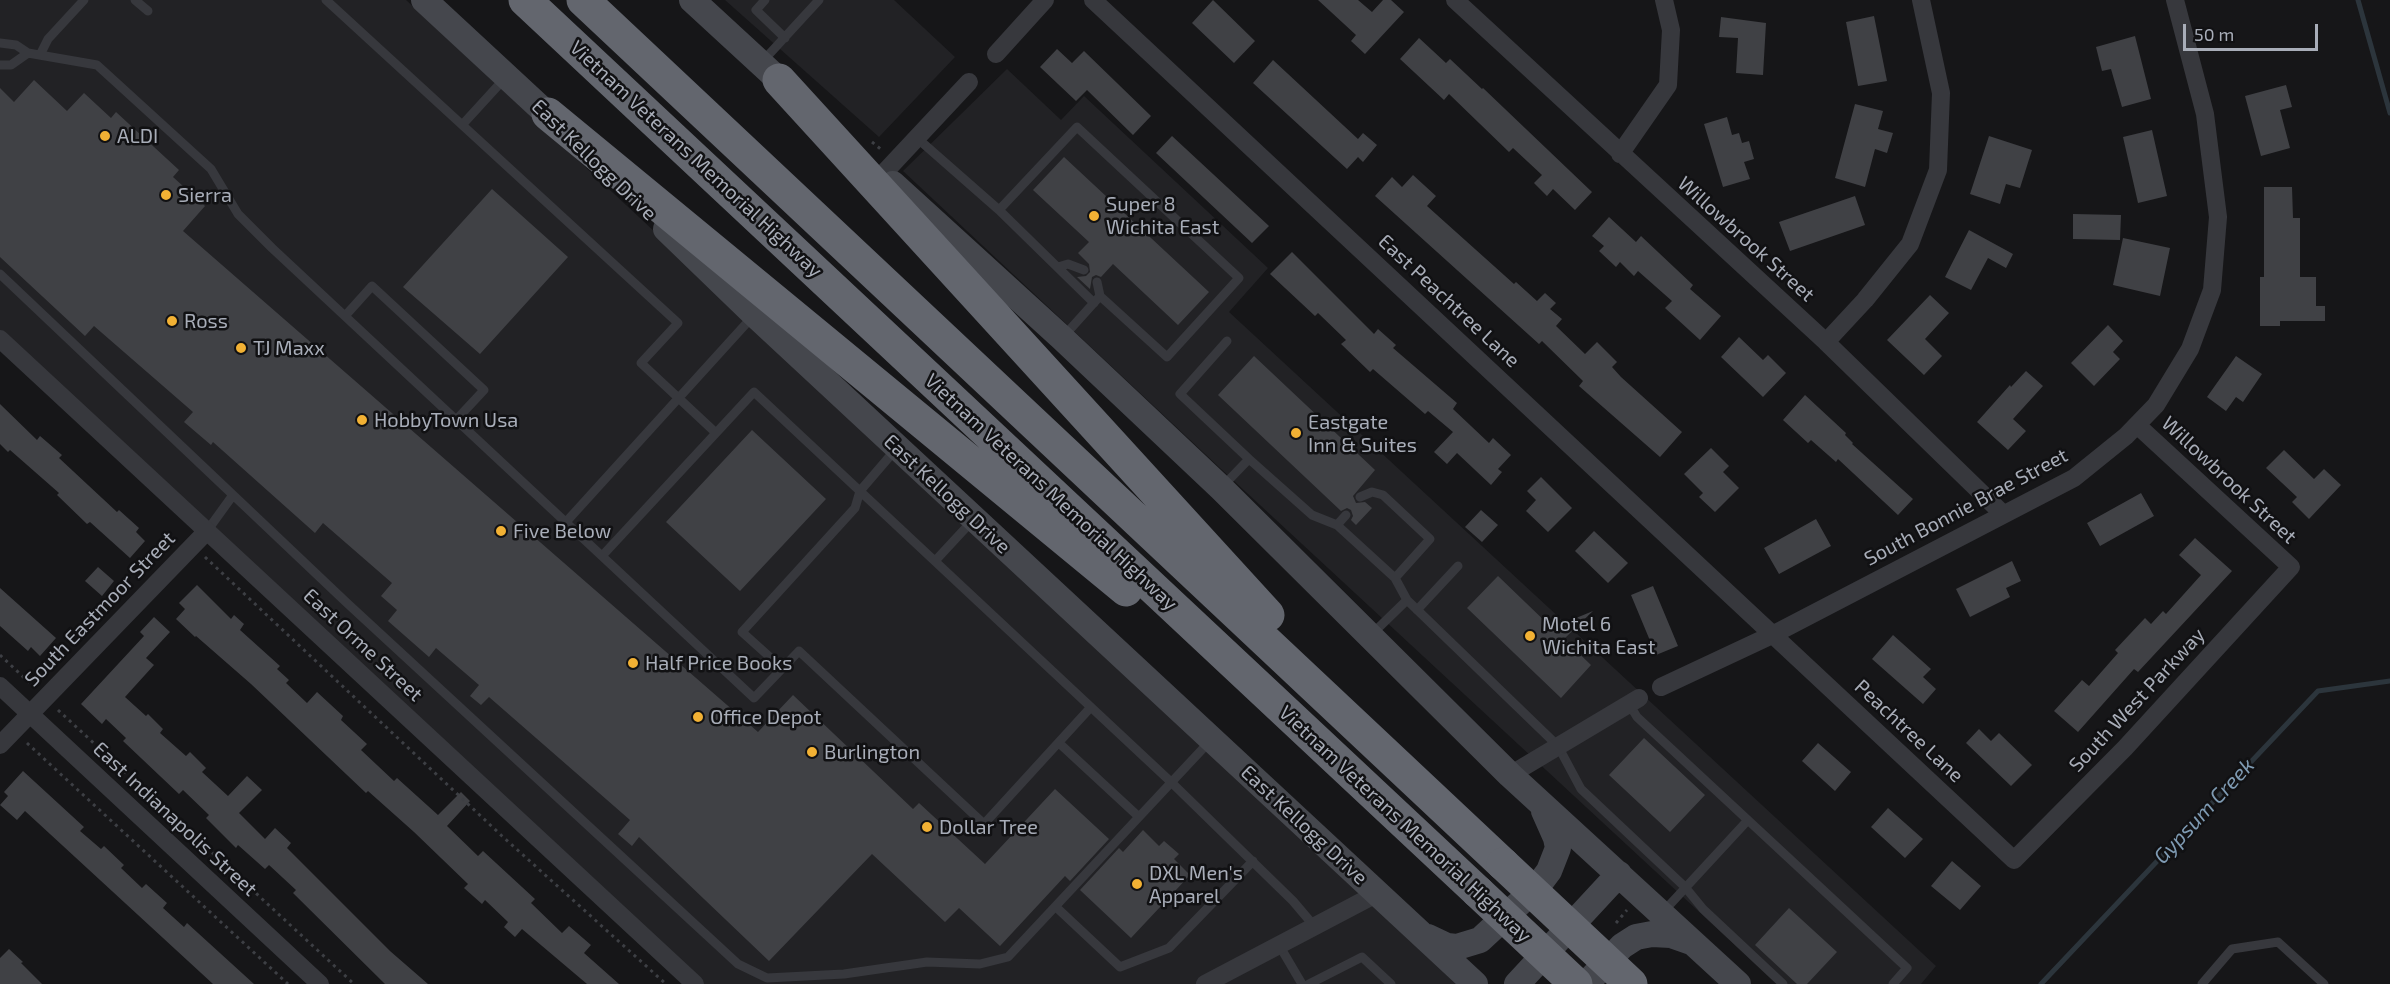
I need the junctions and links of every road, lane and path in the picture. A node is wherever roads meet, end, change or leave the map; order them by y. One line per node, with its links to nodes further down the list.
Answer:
1 (84, 0): 21 (lane)
2 (135, 0): 16 (lane)
3 (326, 0): 27 (lane)
4 (424, 0): 24 (main road, East Kellogg Drive)
5 (525, 0): 83 (highway, Vietnam Veterans Memorial Highway)
6 (584, 0): 86 (highway, Vietnam Veterans Memorial Highway)
7 (692, 0): 23 (main road)
8 (765, 0): 17 (lane)
9 (819, 0): 17 (lane)
10 (1045, 0): 20 (street)
11 (1093, 0): 67 (street, East Peachtree Lane)
12 (1455, 0): 29 (street, Willowbrook Street)
13 (1664, 0): 29 (street)
14 (1921, 0): 42 (street)
15 (2175, 0): 45 (street, South Bonnie Brae Street)
16 (148, 11)
17 (785, 38): 23 (lane)
18 (0, 43): 19 (lane)
19 (28, 53): 21 (lane); 22 (lane)
20 (996, 54)
21 (40, 55): 38 (lane)
22 (0, 65)
23 (770, 71): 30 (main road); 86 (highway)
24 (506, 76): 26 (main road, East Kellogg Drive); 27 (lane)
25 (969, 82): 28 (street)
26 (548, 114): 37 (main road, East Kellogg Drive); 83 (highway)
27 (463, 124): 43 (lane)
28 (917, 138): 30 (street); 31 (lane)
29 (1620, 154): 42 (street, Willowbrook Street)
30 (882, 175): 39 (main road)
31 (999, 210): 32 (lane); 36 (lane)
32 (1058, 267): 33 (lane); 36 (lane)
33 (1084, 270)
34 (0, 274): 51 (lane)
35 (1096, 282): 36 (lane)
36 (1097, 300): 39 (lane)
37 (755, 315): 43 (lane); 47 (main road, East Kellogg Drive)
38 (345, 316): 44 (lane); 44 (lane)
39 (1062, 338): 49 (main road)
40 (0, 339): 58 (street, East Orme Street)
41 (1227, 341): 48 (lane)
42 (1826, 342): 53 (street, Willowbrook Street)
43 (680, 399): 46 (lane); 56 (lane)
44 (456, 420): 56 (lane)
45 (2137, 425): 53 (street, South Bonnie Brae Street); 63 (street, Willowbrook Street)
46 (716, 434): 50 (lane); 60 (lane)
47 (897, 448): 50 (lane); 55 (main road, East Kellogg Drive)
48 (1249, 459): 49 (lane); 57 (lane)
49 (1221, 488): 68 (main road)
50 (860, 491): 61 (lane); 70 (lane)
51 (233, 495): 58 (lane); 95 (lane)
52 (1360, 498): 64 (lane)
53 (2003, 514): 67 (street, South Bonnie Brae Street)
54 (1346, 515): 57 (lane)
55 (974, 519): 61 (lane); 78 (main road, East Kellogg Drive)
56 (566, 522): 60 (lane)
57 (1337, 525): 64 (lane)
58 (207, 531): 59 (street, South Eastmoor Street); 105 (street, East Orme Street)
59 (193, 545): 73 (street, South Eastmoor Street); 104 (path)
60 (602, 556): 70 (lane)
61 (935, 561): 75 (lane)
62 (1458, 566): 66 (lane)
63 (2290, 567): 89 (street, South West Parkway)
64 (1395, 578): 65 (lane)
65 (1407, 600): 66 (lane); 68 (lane)
66 (1417, 610): 81 (lane)
67 (1774, 634): 72 (street, South Bonnie Brae Street); 89 (street, Peachtree Lane)
68 (1371, 635): 82 (main road)
69 (0, 655): 73 (path)
70 (782, 668): 79 (lane)
71 (0, 686): 76 (street, East Indianapolis Street)
72 (1661, 687)
73 (46, 698): 76 (street, South Eastmoor Street); 103 (path)
74 (1634, 701): 81 (street); 88 (lane)
75 (1091, 707): 79 (lane); 84 (lane)
76 (30, 714): 77 (street, South Eastmoor Street); 102 (street, East Indianapolis Street)
77 (13, 731): 80 (street, South Eastmoor Street); 101 (path)
78 (1211, 739): 84 (lane); 93 (main road, East Kellogg Drive)
79 (1059, 742): 87 (lane)
80 (0, 745)
81 (1558, 746): 82 (street); 92 (lane)
82 (1510, 775): 85 (main road)
83 (1355, 777): 94 (highway, Vietnam Veterans Memorial Highway)
84 (1171, 782): 87 (lane); 90 (lane)
85 (1537, 799): 91 (main road); 98 (main road)
86 (1441, 805): 114 (highway, Vietnam Veterans Memorial Highway, bridge)
87 (1138, 817): 95 (lane)
88 (1748, 820): 92 (lane); 117 (lane)
89 (2014, 860)
90 (1252, 861): 95 (lane); 97 (lane)
91 (1619, 874): 96 (main road); 110 (main road)
92 (1685, 887): 96 (lane); 116 (lane)
93 (1378, 893): 97 (street); 98 (main road, East Kellogg Drive)
94 (1476, 893): 111 (highway); 112 (highway, Vietnam Veterans Memorial Highway, bridge)
95 (1056, 907)
96 (1662, 914): 99 (main road)
97 (1315, 927): 100 (street)
98 (1420, 933): 109 (main road, East Kellogg Drive)
99 (1694, 944): 113 (main road); 115 (main road)
100 (1280, 945): 106 (street); 107 (lane)
101 (288, 984)
102 (320, 984)
103 (354, 984)
104 (666, 984)
105 (695, 984)
106 (1205, 984)
107 (1309, 984): 108 (lane)
108 (1391, 984)
109 (1475, 984)
110 (1517, 984)
111 (1558, 984)
112 (1576, 984)
113 (1586, 984)
114 (1631, 984)
115 (1738, 984)
116 (1783, 984)
117 (1893, 984)
118 (2202, 984): 119 (lane)
119 (2324, 984)

